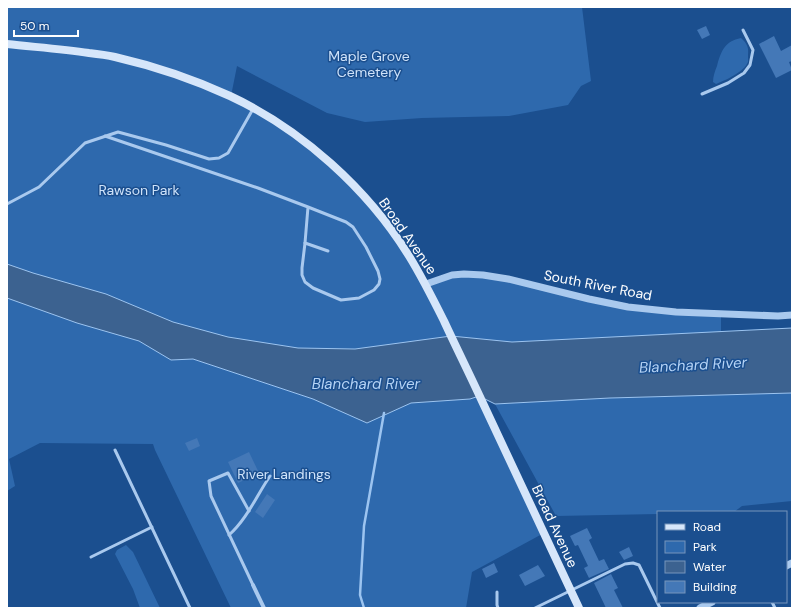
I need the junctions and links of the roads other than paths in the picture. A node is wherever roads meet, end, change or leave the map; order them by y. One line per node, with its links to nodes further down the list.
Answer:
1 (743, 30): 3 (lane)
2 (7, 44): 4 (main road, Broad Avenue)
3 (702, 94)
4 (253, 108): 5 (lane); 10 (main road, Broad Avenue)
5 (105, 136): 6 (lane); 7 (lane)
6 (7, 204)
7 (308, 207): 8 (lane); 8 (lane)
8 (305, 243): 9 (lane)
9 (328, 251)
10 (426, 284): 11 (street, South River Road); 19 (main road, Broad Avenue)
11 (792, 315)
12 (115, 450): 15 (lane)
13 (270, 476): 14 (lane)
14 (249, 511): 16 (lane); 16 (lane)
15 (152, 527): 17 (lane); 23 (lane)
16 (229, 535): 18 (lane)
17 (91, 557)
18 (253, 585): 24 (street)
19 (571, 591): 21 (lane); 26 (lane); 27 (main road, Broad Avenue)
20 (497, 592): 25 (lane)
21 (657, 602)
22 (710, 603): 28 (street)
23 (190, 608)
24 (264, 608)
25 (498, 608)
26 (535, 608)
27 (579, 608)
28 (700, 608)

